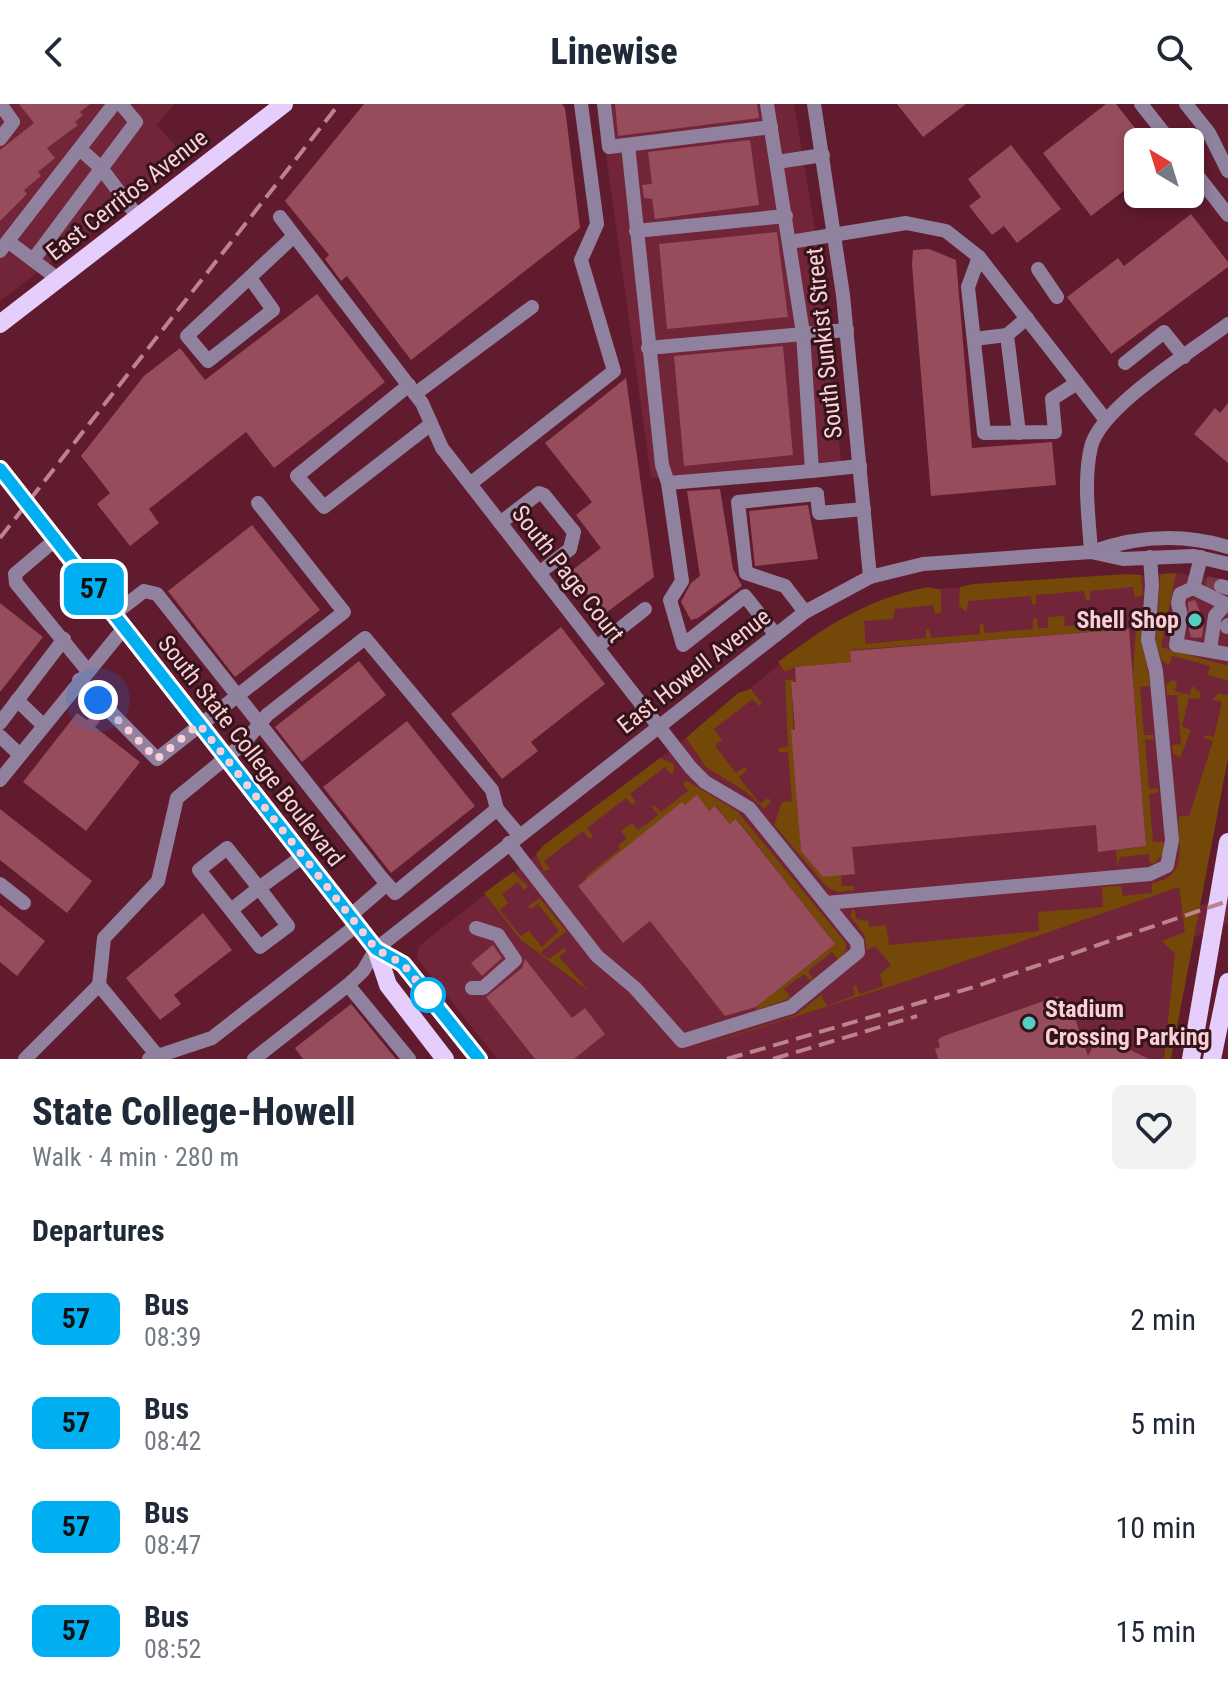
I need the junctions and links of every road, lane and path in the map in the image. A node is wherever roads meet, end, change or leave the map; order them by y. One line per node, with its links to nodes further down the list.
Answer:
1 (2, 104): 13 (street)
2 (114, 104): 15 (street)
3 (121, 104): 20 (street)
4 (284, 104): 25 (main road, East Cerritos Avenue)
5 (581, 104): 58 (street)
6 (604, 104): 14 (street)
7 (767, 104): 11 (street)
8 (814, 104): 16 (street, South Sunkist Street)
9 (1141, 104): 12 (street)
10 (1186, 104): 17 (street)
11 (771, 127): 14 (street); 18 (street)
12 (1160, 128)
13 (0, 139)
14 (628, 145): 27 (street)
15 (80, 149): 20 (street); 31 (street)
16 (823, 155): 18 (street); 28 (street, South Sunkist Street)
17 (1219, 158): 19 (street); 21 (street)
18 (777, 162): 24 (street)
19 (1204, 166)
20 (101, 168): 25 (street); 33 (street)
21 (1228, 171)
22 (1204, 184): 23 (street)
23 (1228, 215)
24 (786, 216): 27 (street); 30 (street)
25 (138, 217): 36 (main road, East Cerritos Avenue)
26 (280, 217): 29 (street, South Page Court)
27 (636, 231): 46 (street)
28 (835, 235): 30 (street); 32 (street); 42 (street, South Sunkist Street)
29 (294, 236): 35 (street); 50 (street, South Page Court)
30 (790, 242): 43 (street)
31 (4, 246): 33 (street)
32 (979, 257): 39 (street); 45 (street)
33 (33, 260): 36 (street)
34 (1038, 269): 37 (street)
35 (250, 278): 35 (street)
36 (58, 279): 40 (main road, East Cerritos Avenue)
37 (1057, 297)
38 (532, 307): 50 (street)
39 (1027, 318): 44 (street); 49 (street)
40 (0, 324)
41 (1228, 324): 47 (street)
42 (847, 330): 43 (street); 54 (street, South Sunkist Street)
43 (803, 333): 46 (street); 56 (street)
44 (1007, 335): 45 (street); 53 (street)
45 (974, 339): 53 (street)
46 (648, 348): 57 (street)
47 (1184, 357): 48 (street); 51 (street)
48 (1125, 363)
49 (1077, 383): 51 (street); 53 (street)
50 (412, 390): 52 (street, South Page Court); 52 (street)
51 (1105, 419): 64 (street)
52 (431, 424): 58 (street, South Page Court)
53 (1019, 433)
54 (860, 466): 56 (street); 60 (street, South Sunkist Street)
55 (0, 469): 62 (main road, South State College Boulevard)
56 (812, 471): 57 (street)
57 (668, 483): 74 (street)
58 (470, 484): 61 (street, South Page Court)
59 (258, 503): 79 (street)
60 (864, 509): 69 (street, South Sunkist Street); 72 (street)
61 (500, 523): 68 (street, South Page Court); 68 (street)
62 (55, 540): 73 (main road, South State College Boulevard); 75 (street)
63 (1228, 547): 64 (street, East Howell Avenue)
64 (1091, 552): 65 (street, East Howell Avenue); 69 (street, East Howell Avenue)
65 (1150, 557): 66 (street, East Howell Avenue); 98 (street)
66 (1201, 557): 67 (street, East Howell Avenue); 70 (street)
67 (1228, 564)
68 (539, 573): 77 (street, South Page Court)
69 (870, 577): 72 (street, East Howell Avenue)
70 (1216, 592): 76 (street); 76 (street)
71 (645, 609): 77 (street)
72 (805, 612): 74 (street, East Howell Avenue)
73 (119, 621): 78 (street); 79 (street); 82 (main road, South State College Boulevard)
74 (776, 635): 85 (street, East Howell Avenue)
75 (64, 639): 78 (street); 80 (street)
76 (1223, 642)
77 (597, 647): 85 (street, South Page Court)
78 (83, 675): 82 (street); 84 (street)
79 (235, 694): 82 (street); 83 (street)
80 (17, 700): 81 (street); 84 (street)
81 (0, 723)
82 (199, 724): 88 (main road, South State College Boulevard)
83 (259, 724): 88 (street); 90 (street); 95 (street)
84 (43, 725): 87 (street)
85 (659, 726): 91 (street, East Howell Avenue); 98 (street, South Page Court)
86 (0, 736): 87 (street)
87 (20, 755): 89 (street)
88 (225, 757): 93 (main road, South State College Boulevard); 104 (street)
89 (0, 780)
90 (497, 809): 91 (street); 95 (street)
91 (514, 839): 98 (street, South Page Court); 102 (street, East Howell Avenue)
92 (1228, 842): 113 (main road)
93 (303, 856): 96 (street); 100 (main road, South State College Boulevard)
94 (0, 884): 97 (street)
95 (387, 884): 100 (street)
96 (259, 888): 99 (street); 99 (street); 99 (street)
97 (24, 903)
98 (826, 903)
99 (231, 910)
100 (353, 920): 102 (main road, South State College Boulevard); 107 (street)
101 (476, 928): 106 (street)
102 (376, 949): 105 (street, East Howell Avenue); 111 (main road, South State College Boulevard); 112 (main road, South State College Boulevard)
103 (1228, 982): 114 (main road)
104 (99, 985): 107 (street); 109 (street)
105 (348, 985): 108 (street, East Howell Avenue); 110 (street)
106 (472, 988)
107 (153, 1056)
108 (257, 1058)
109 (25, 1059)
110 (409, 1059)
111 (445, 1059)
112 (479, 1059)
113 (1191, 1059)
114 (1212, 1059)

